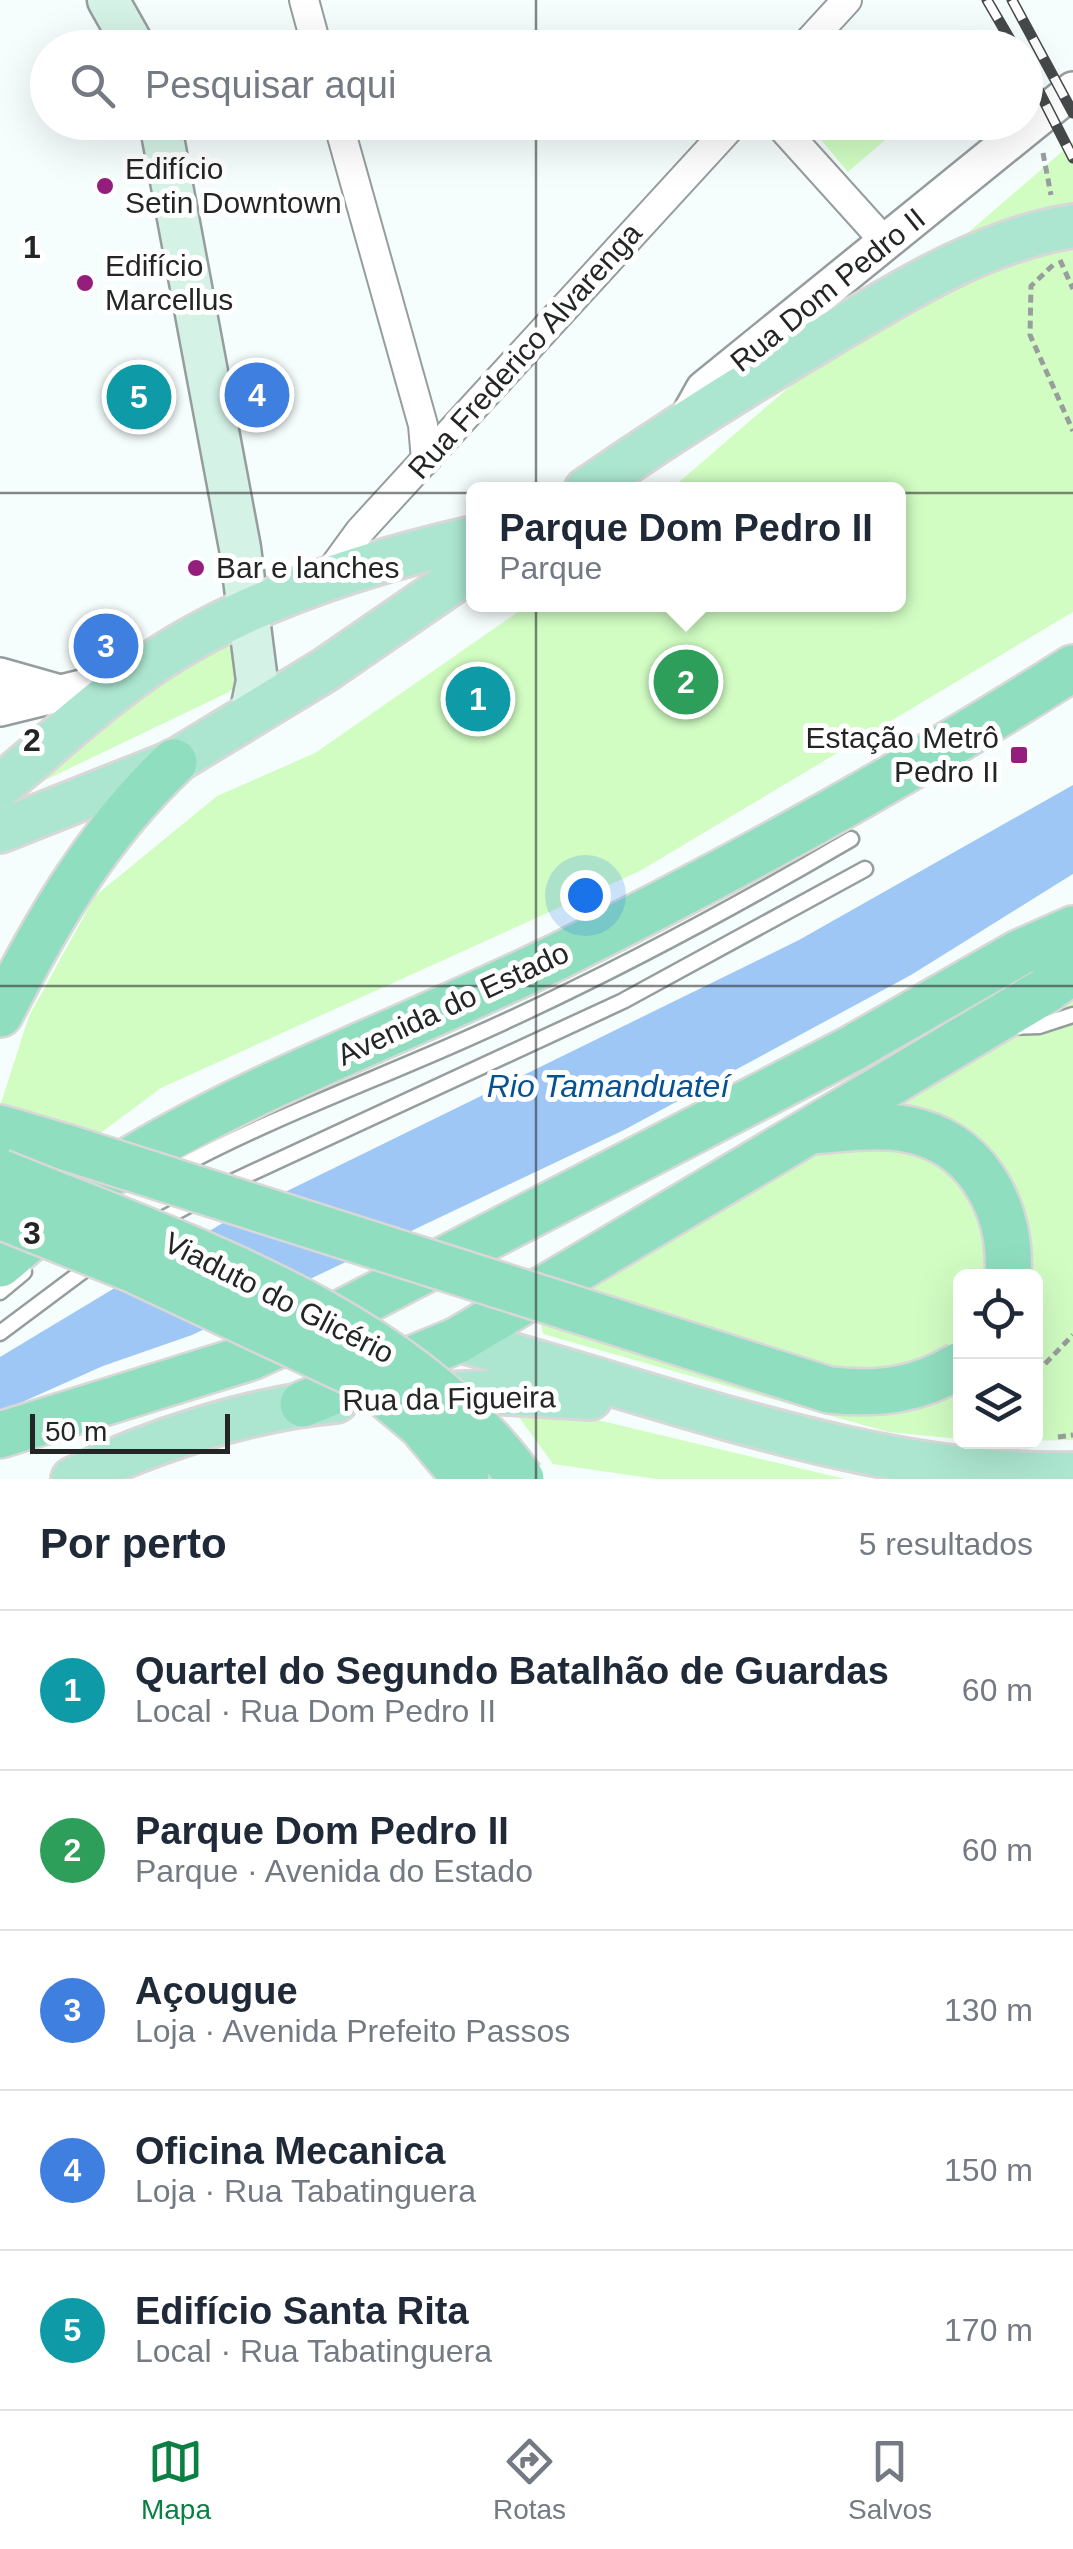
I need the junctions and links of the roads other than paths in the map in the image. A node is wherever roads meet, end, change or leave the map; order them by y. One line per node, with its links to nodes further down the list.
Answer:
1 (108, 0): 4 (main road)
2 (304, 0): 5 (street)
3 (847, 0): 6 (street)
4 (125, 30)
5 (312, 30)
6 (820, 30)
7 (1073, 90): 8 (street, Rua Dom Pedro II)
8 (1043, 115)
9 (163, 140): 22 (main road)
10 (343, 140): 17 (street)
11 (718, 140): 17 (street, Rua Frederico Alvarenga)
12 (793, 140): 15 (street)
13 (1013, 140): 15 (street, Rua Dom Pedro II)
14 (1066, 242): 16 (main road)
15 (887, 244): 16 (street, Rua Dom Pedro II)
16 (684, 425): 18 (main road, Rua Dom Pedro II)
17 (426, 460): 21 (street, Rua Frederico Alvarenga)
18 (598, 482)
19 (466, 540): 21 (main road)
20 (466, 573): 28 (main road)
21 (322, 584): 22 (main road)
22 (249, 610): 23 (main road); 28 (main road)
23 (154, 662): 26 (street); 30 (main road)
24 (1073, 668): 46 (highway, Avenida do Estado)
25 (0, 676): 26 (street)
26 (60, 693): 27 (street)
27 (0, 708)
28 (250, 714): 29 (main road)
29 (174, 762): 31 (main road); 36 (highway)
30 (0, 786)
31 (0, 831)
32 (851, 839): 42 (lane)
33 (865, 869): 49 (lane)
34 (1073, 929): 51 (highway)
35 (1073, 970): 38 (highway)
36 (0, 1014)
37 (1073, 1015): 38 (lane)
38 (982, 1028): 40 (highway)
39 (0, 1128): 52 (highway, bridge)
40 (801, 1132): 47 (highway); 50 (highway)
41 (0, 1172): 60 (highway, Viaduto do Glicério, bridge)
42 (140, 1188)
43 (124, 1196): 45 (lane)
44 (0, 1216): 59 (highway, Viaduto do Glicério, bridge)
45 (53, 1249)
46 (20, 1262): 48 (lane)
47 (1008, 1269)
48 (0, 1292)
49 (0, 1333)
50 (458, 1340): 51 (highway, Rua da Figueira); 53 (main road, Rua da Figueira); 54 (highway)
51 (250, 1357): 55 (highway)
52 (953, 1368)
53 (655, 1403): 54 (main road, Rua da Figueira); 57 (main road, Rua da Figueira)
54 (303, 1404): 58 (main road)
55 (0, 1435)
56 (1073, 1474): 57 (main road, Rua da Figueira)
57 (903, 1475)
58 (73, 1479)
59 (466, 1479)
60 (521, 1479)

